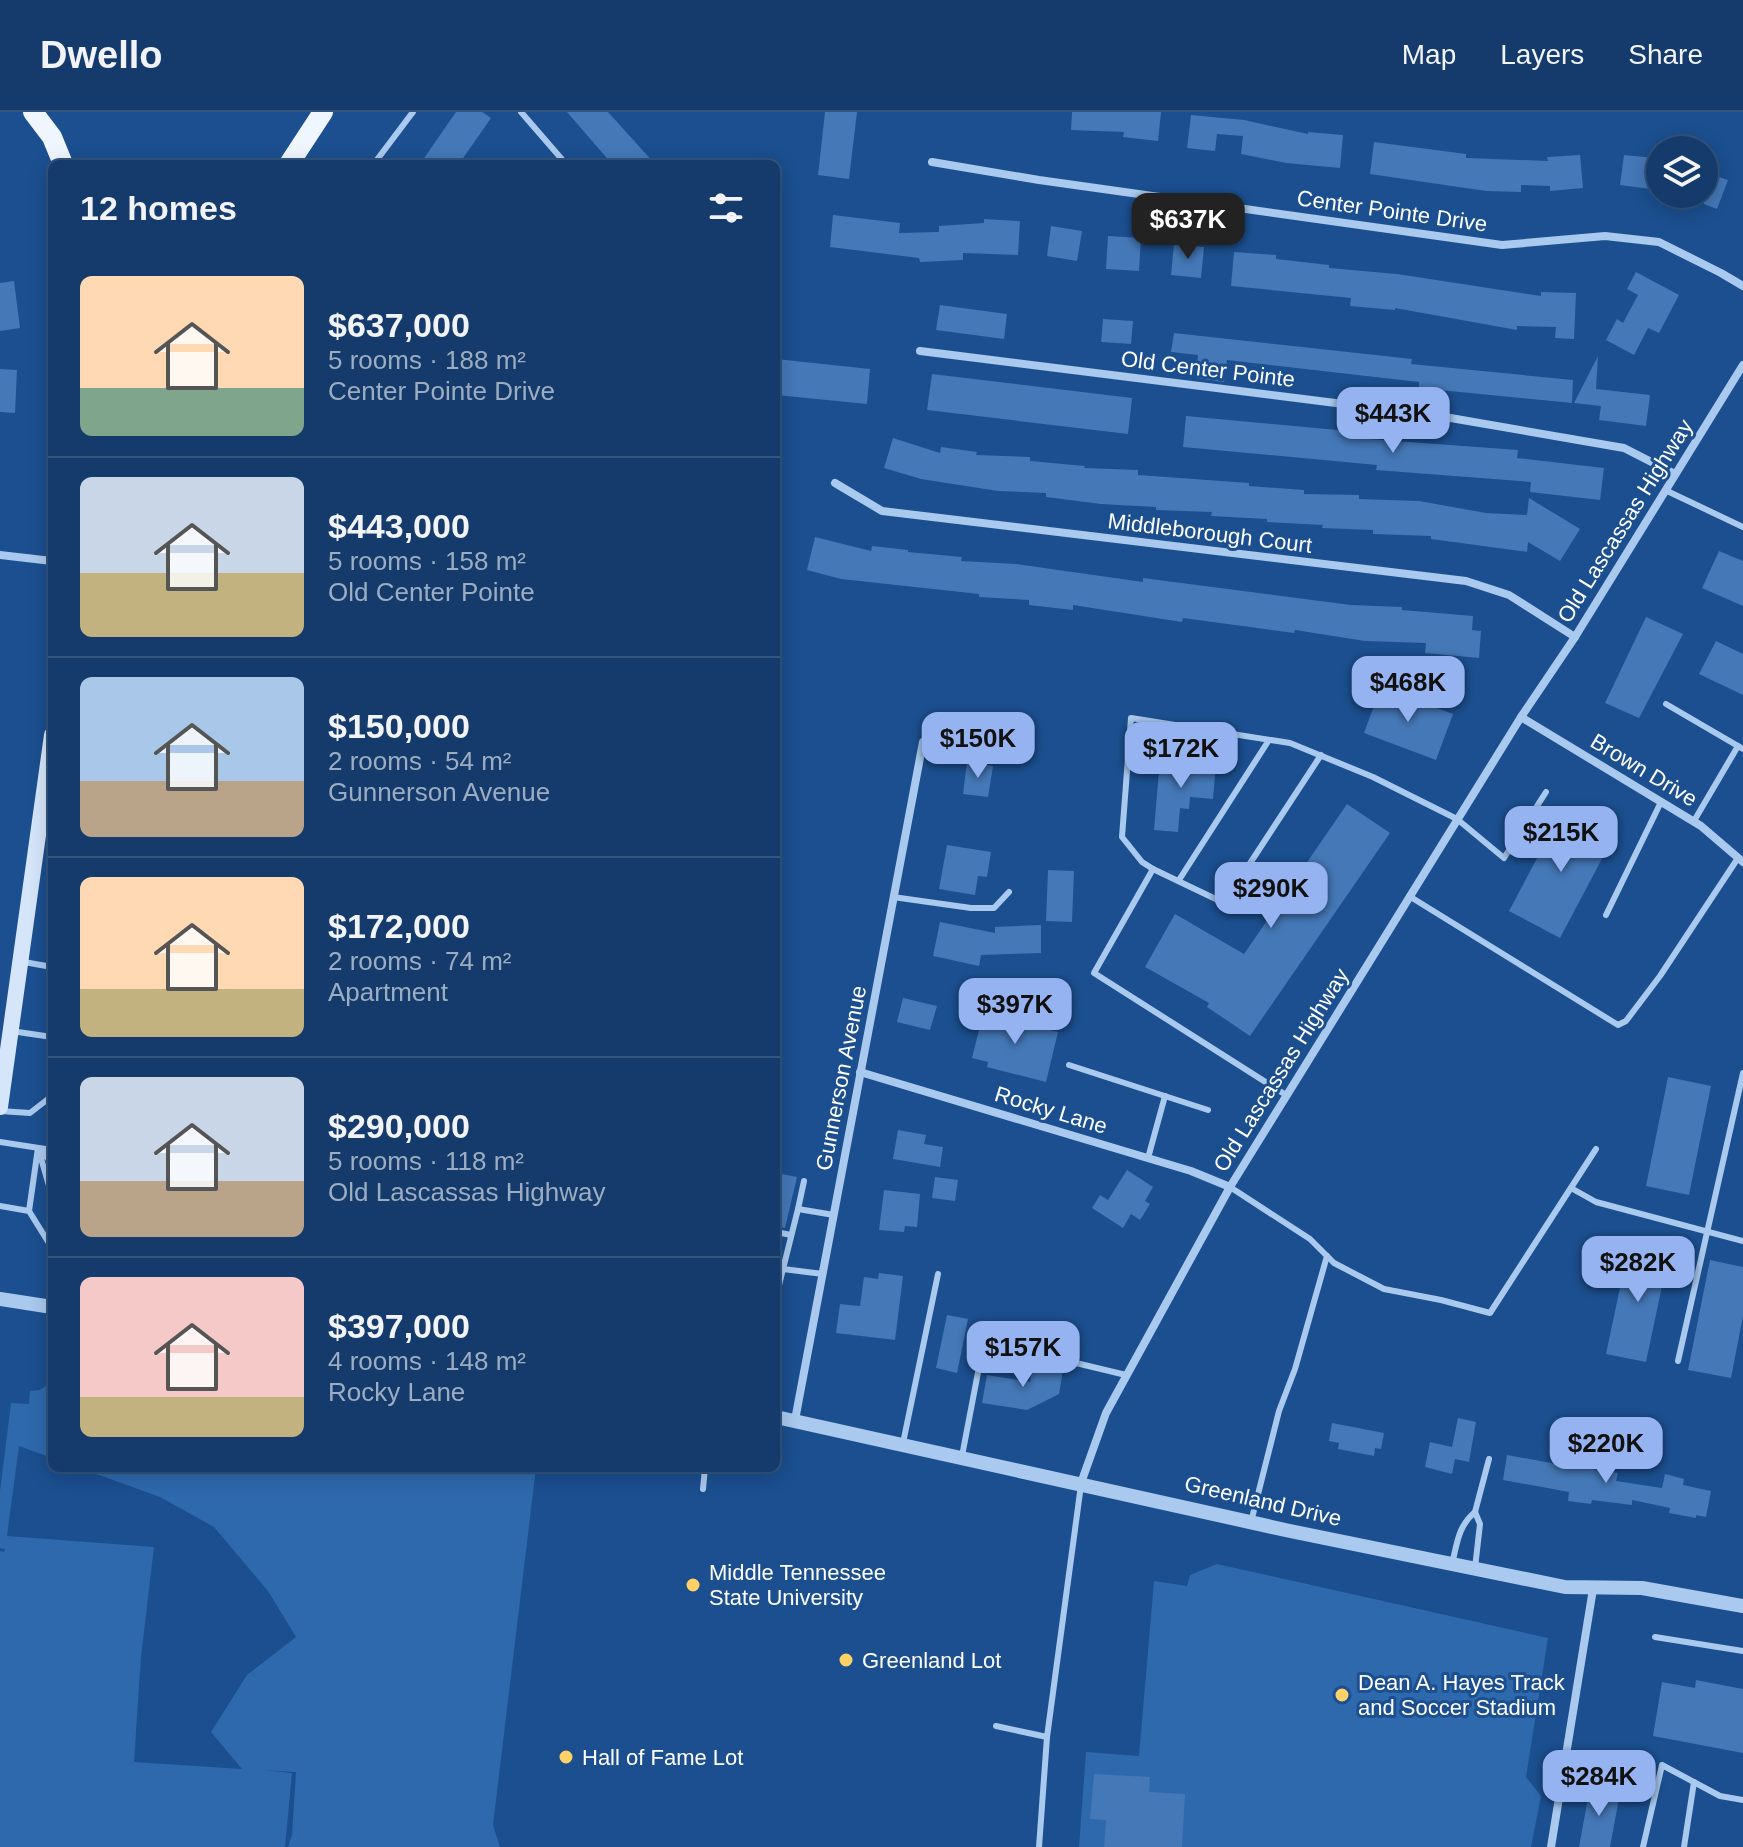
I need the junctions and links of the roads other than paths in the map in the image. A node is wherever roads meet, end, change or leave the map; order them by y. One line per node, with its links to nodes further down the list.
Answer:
1 (33, 112): 5 (main road)
2 (323, 112): 6 (main road)
3 (413, 112): 7 (lane)
4 (521, 112): 8 (lane)
5 (61, 160)
6 (292, 160)
7 (377, 160)
8 (563, 160)
9 (932, 162): 10 (street, Center Pointe Drive)
10 (1743, 286)
11 (920, 351): 13 (street, Old Center Pointe)
12 (1743, 365): 13 (street, Old Lascassas Highway)
13 (1675, 474): 15 (street, Old Lascassas Highway)
14 (835, 483): 19 (street, Middleborough Court)
15 (1665, 490): 16 (lane); 19 (street, Old Lascassas Highway)
16 (1743, 527)
17 (0, 555): 18 (street)
18 (48, 561)
19 (1575, 637): 21 (street, Old Lascassas Highway)
20 (1666, 704): 24 (lane)
21 (1521, 717): 28 (street, Brown Drive); 29 (street, Old Lascassas Highway)
22 (1269, 740): 25 (lane); 32 (lane); 33 (lane)
23 (923, 742): 36 (street, Gunnerson Avenue)
24 (1740, 747): 30 (lane)
25 (1321, 755): 29 (lane); 33 (lane)
26 (48, 763): 38 (main road)
27 (1546, 792): 29 (lane)
28 (1661, 802): 30 (street, Brown Drive); 37 (lane)
29 (1457, 819): 35 (street, Old Lascassas Highway)
30 (1694, 821): 31 (street, Brown Drive)
31 (1740, 860): 35 (lane)
32 (1153, 869): 33 (lane); 46 (lane)
33 (1179, 880)
34 (1009, 892): 36 (lane)
35 (1409, 896): 46 (street, Old Lascassas Highway)
36 (893, 897): 43 (street, Gunnerson Avenue)
37 (1606, 915)
38 (20, 962): 39 (lane); 40 (main road)
39 (48, 966)
40 (11, 1031): 41 (lane); 45 (main road)
41 (48, 1035)
42 (1069, 1065): 47 (lane)
43 (860, 1072): 55 (street, Rocky Lane); 64 (street, Gunnerson Avenue)
44 (1743, 1073): 65 (lane)
45 (2, 1077): 49 (main road)
46 (1286, 1095): 59 (street, Old Lascassas Highway)
47 (1165, 1096): 50 (lane); 55 (lane)
48 (48, 1099): 49 (lane)
49 (0, 1109)
50 (1208, 1110)
51 (0, 1142): 52 (lane)
52 (38, 1148): 53 (lane); 56 (lane); 58 (lane); 63 (lane)
53 (48, 1149)
54 (1596, 1149): 60 (lane)
55 (1148, 1158): 59 (street, Rocky Lane)
56 (48, 1159)
57 (804, 1181): 62 (lane)
58 (48, 1182)
59 (1230, 1187): 70 (lane); 78 (street, Old Lascassas Highway)
60 (1571, 1188): 65 (lane); 70 (lane)
61 (0, 1206): 63 (lane)
62 (798, 1209): 64 (lane); 67 (lane)
63 (29, 1211): 69 (lane)
64 (834, 1215): 72 (street, Gunnerson Avenue)
65 (1706, 1231): 68 (lane); 77 (lane)
66 (780, 1233): 67 (lane)
67 (791, 1235): 71 (lane)
68 (1743, 1241)
69 (48, 1242)
70 (1327, 1256): 88 (lane)
71 (783, 1269): 72 (lane); 74 (lane)
72 (823, 1274): 80 (street, Gunnerson Avenue)
73 (938, 1274): 81 (lane)
74 (780, 1281)
75 (0, 1299): 76 (street)
76 (48, 1306)
77 (1678, 1361)
78 (1126, 1375): 82 (lane); 85 (street, Old Lascassas Highway)
79 (780, 1418): 80 (street, Greenland Drive)
80 (795, 1420): 81 (street, Greenland Drive)
81 (903, 1443): 82 (street, Greenland Drive)
82 (962, 1456): 85 (street, Greenland Drive)
83 (1489, 1459): 87 (lane)
84 (705, 1472): 86 (lane)
85 (1081, 1483): 88 (street, Greenland Drive); 96 (lane)
86 (703, 1489)
87 (1475, 1512): 89 (lane); 90 (lane)
88 (1251, 1522): 89 (street, Greenland Drive)
89 (1452, 1564): 90 (street, Greenland Drive)
90 (1475, 1568): 91 (street, Greenland Drive)
91 (1593, 1589): 92 (street, Greenland Drive); 100 (street)
92 (1743, 1606)
93 (1655, 1637): 94 (lane)
94 (1743, 1651)
95 (996, 1726): 96 (lane)
96 (1047, 1737): 99 (lane)
97 (1694, 1782): 98 (lane); 101 (lane); 102 (lane)
98 (1743, 1800)
99 (1039, 1847)
100 (1551, 1847)
101 (1643, 1847)
102 (1684, 1847)

